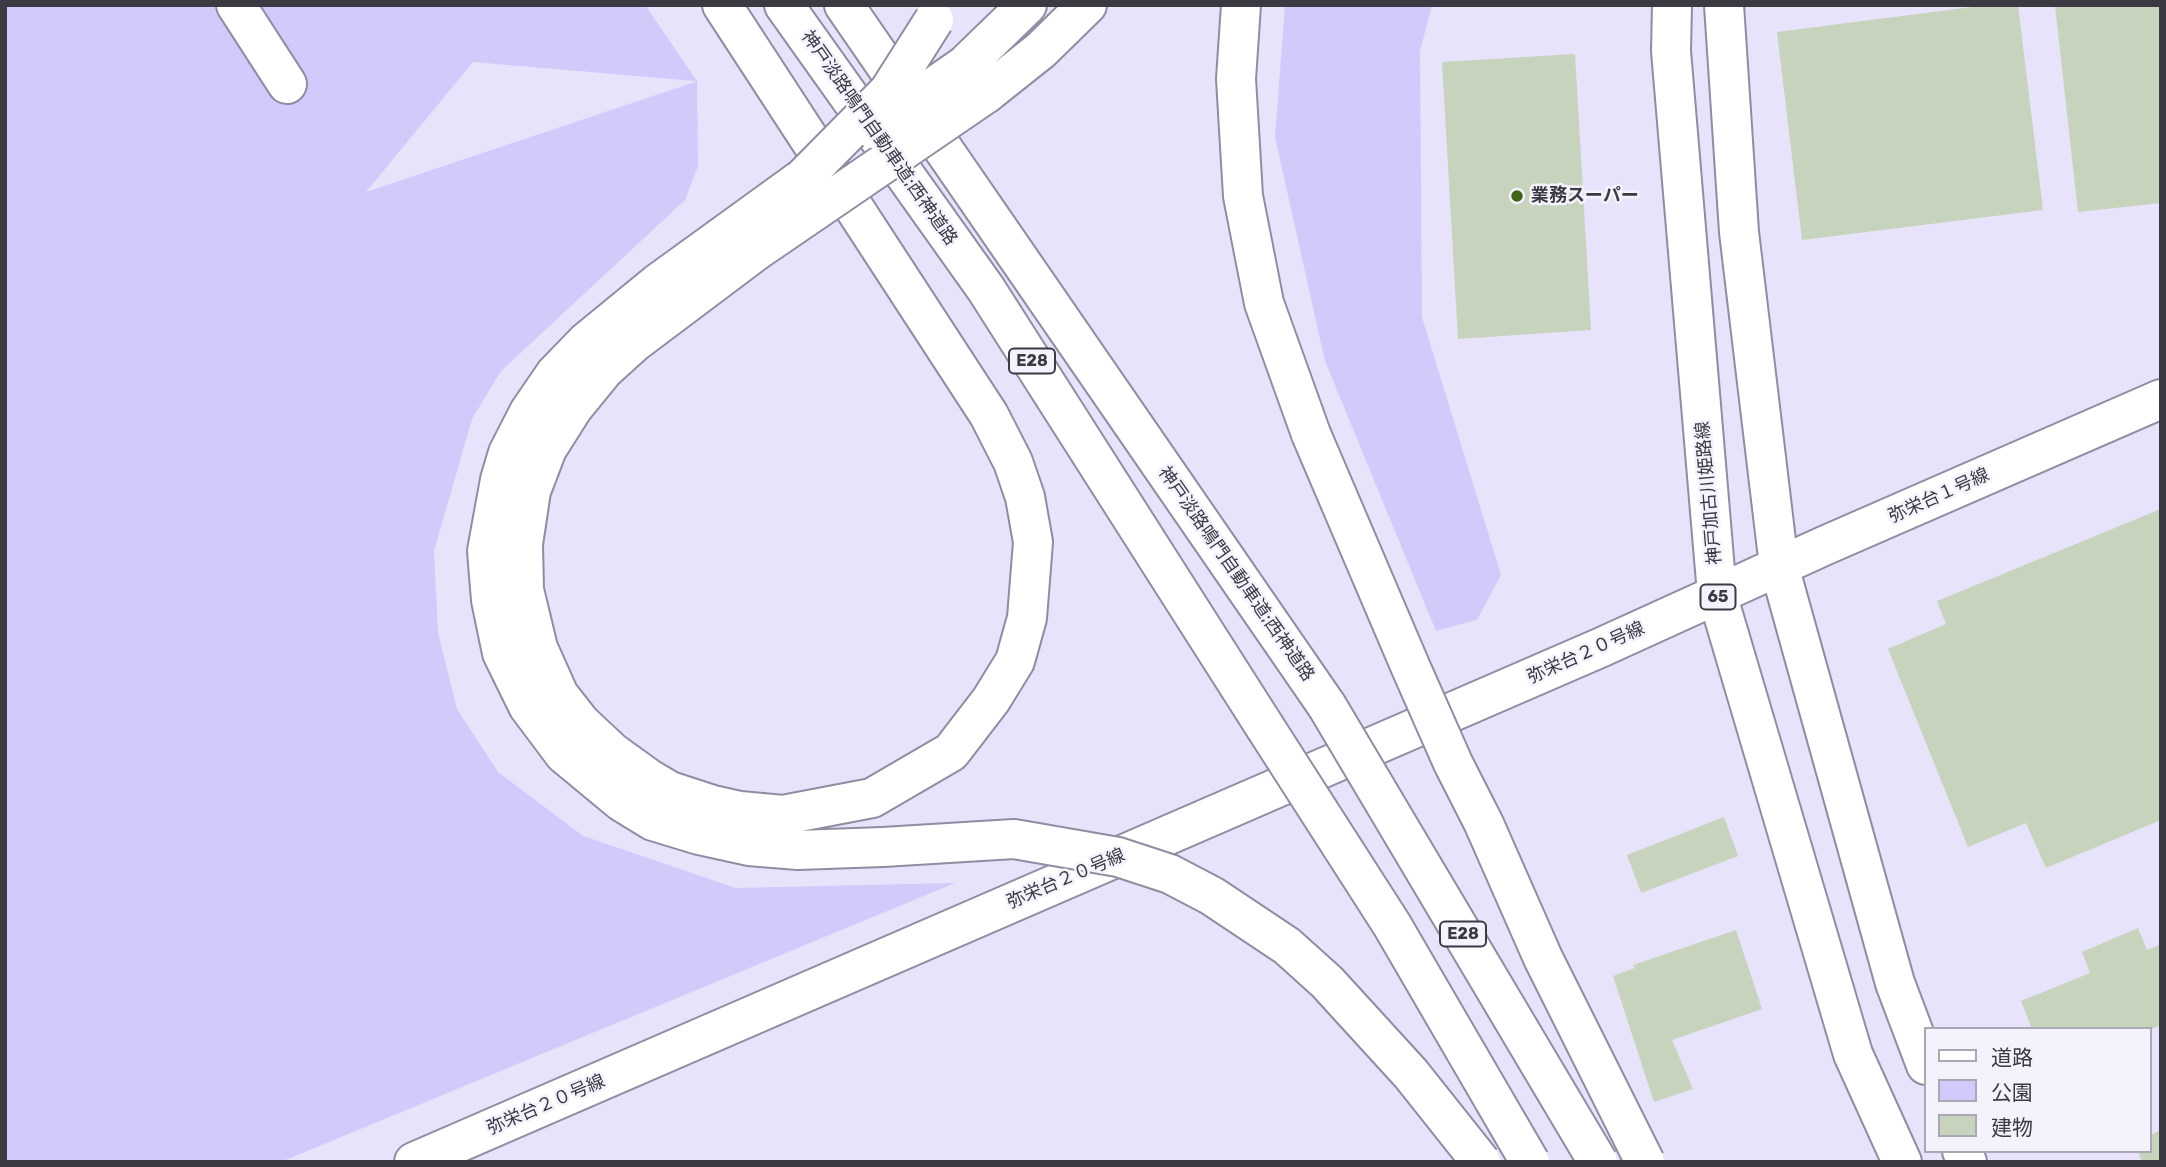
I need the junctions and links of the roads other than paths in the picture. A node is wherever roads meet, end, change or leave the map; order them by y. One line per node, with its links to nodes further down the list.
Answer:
1 (236, 5): 12 (main road)
2 (722, 5): 13 (main road)
3 (784, 5): 20 (main road, 神戸淡路鳴門自動車道;西神道路 / E28, bridge)
4 (844, 5): 21 (main road, 神戸淡路鳴門自動車道;西神道路 / E28, bridge)
5 (1027, 5): 11 (main road)
6 (1087, 5): 11 (main road)
7 (1241, 5): 22 (main road, bridge)
8 (1672, 5): 16 (main road, 神戸加古川姫路線 / 65)
9 (1724, 5): 15 (main road)
10 (938, 13): 13 (main road, bridge)
11 (976, 79): 13 (main road, bridge)
12 (287, 84)
13 (809, 194): 19 (main road, bridge)
14 (2161, 399): 15 (main road, 弥栄台１号線)
15 (1779, 566): 16 (main road, 弥栄台１号線); 17 (main road)
16 (1717, 594): 18 (main road, 弥栄台２０号線); 23 (main road, 神戸加古川姫路線 / 65)
17 (1924, 1060)
18 (414, 1162)
19 (1481, 1162)
20 (1530, 1162)
21 (1598, 1162)
22 (1645, 1162)
23 (1902, 1162)

